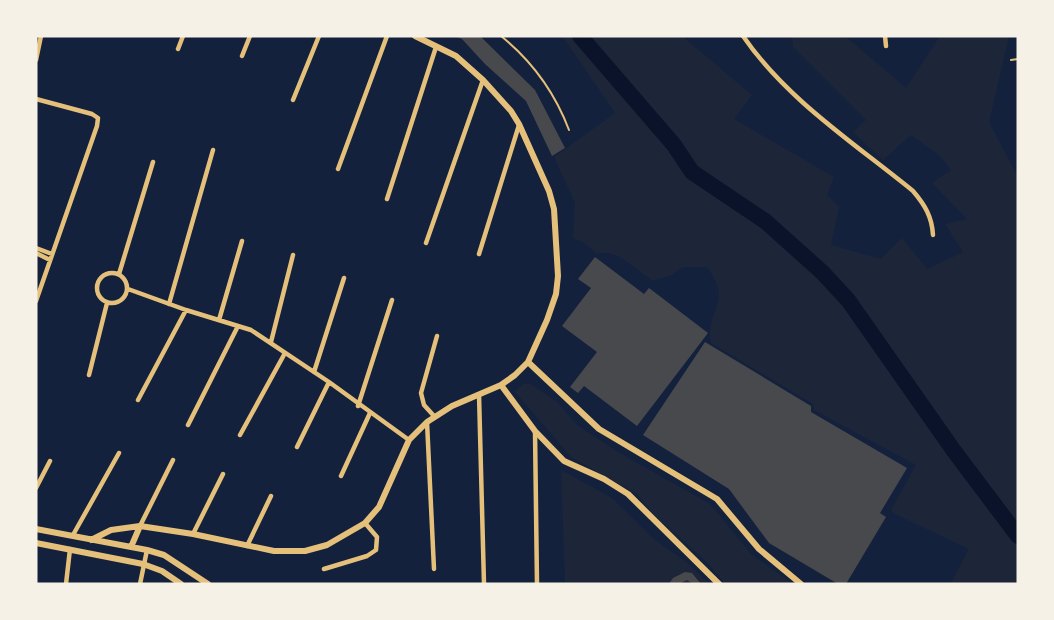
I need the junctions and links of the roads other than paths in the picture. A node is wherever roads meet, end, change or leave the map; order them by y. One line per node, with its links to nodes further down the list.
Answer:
1 (41, 36): 15 (street)
2 (183, 36): 12 (street)
3 (250, 36): 13 (street)
4 (319, 36): 19 (street)
5 (387, 36): 24 (street)
6 (415, 36): 11 (street)
7 (501, 36): 21 (lane)
8 (743, 36): 26 (street)
9 (885, 36): 10 (street)
10 (886, 46)
11 (436, 47): 17 (street); 25 (street)
12 (178, 50)
13 (242, 56)
14 (1018, 59): 16 (lane)
15 (36, 60)
16 (1011, 60)
17 (483, 81): 20 (street); 28 (street)
18 (36, 99): 33 (street)
19 (293, 100)
20 (519, 124): 31 (street); 47 (street)
21 (569, 130)
22 (213, 150): 40 (street)
23 (153, 162): 34 (street)
24 (338, 169)
25 (387, 199)
26 (933, 235)
27 (242, 241): 42 (street)
28 (426, 243)
29 (36, 248): 33 (street)
30 (36, 253): 33 (street)
31 (479, 254)
32 (293, 255): 45 (street)
33 (51, 257): 38 (street)
34 (119, 274): 36 (street); 39 (street)
35 (344, 278): 48 (street)
36 (128, 289): 39 (street); 40 (street)
37 (392, 300): 54 (street)
38 (36, 301)
39 (107, 303): 49 (street)
40 (169, 304): 41 (street)
41 (186, 310): 42 (street); 53 (street)
42 (219, 320): 43 (street)
43 (238, 326): 45 (street); 58 (street)
44 (437, 336): 56 (street)
45 (271, 342): 46 (street)
46 (285, 353): 48 (street); 60 (street)
47 (528, 362): 51 (street); 91 (street)
48 (314, 372): 50 (street)
49 (89, 375)
50 (329, 382): 54 (street); 62 (street)
51 (501, 385): 52 (street); 59 (street)
52 (479, 394): 56 (street); 88 (street)
53 (138, 400)
54 (358, 406): 55 (street)
55 (370, 414): 61 (street); 67 (street)
56 (434, 416): 57 (street)
57 (427, 422): 61 (street); 83 (street)
58 (188, 425)
59 (535, 431): 89 (street); 90 (street)
60 (240, 435)
61 (408, 440): 70 (street)
62 (297, 447)
63 (119, 453): 74 (street)
64 (173, 460): 71 (street)
65 (50, 461): 68 (street)
66 (223, 474): 73 (street)
67 (341, 476)
68 (36, 488)
69 (271, 496): 77 (street)
70 (365, 523): 77 (street); 82 (street)
71 (140, 526): 73 (street); 75 (street); 78 (street)
72 (36, 529): 74 (street)
73 (193, 534): 77 (street)
74 (73, 535): 75 (street)
75 (91, 540): 78 (street)
76 (36, 543): 79 (street)
77 (247, 546)
78 (131, 547): 80 (street)
79 (70, 549): 81 (street); 84 (street)
80 (147, 550): 81 (street); 87 (street)
81 (143, 564): 85 (street); 86 (street)
82 (324, 569)
83 (434, 569)
84 (66, 584)
85 (140, 584)
86 (181, 584)
87 (208, 584)
88 (484, 584)
89 (537, 584)
90 (719, 584)
91 (801, 584)

